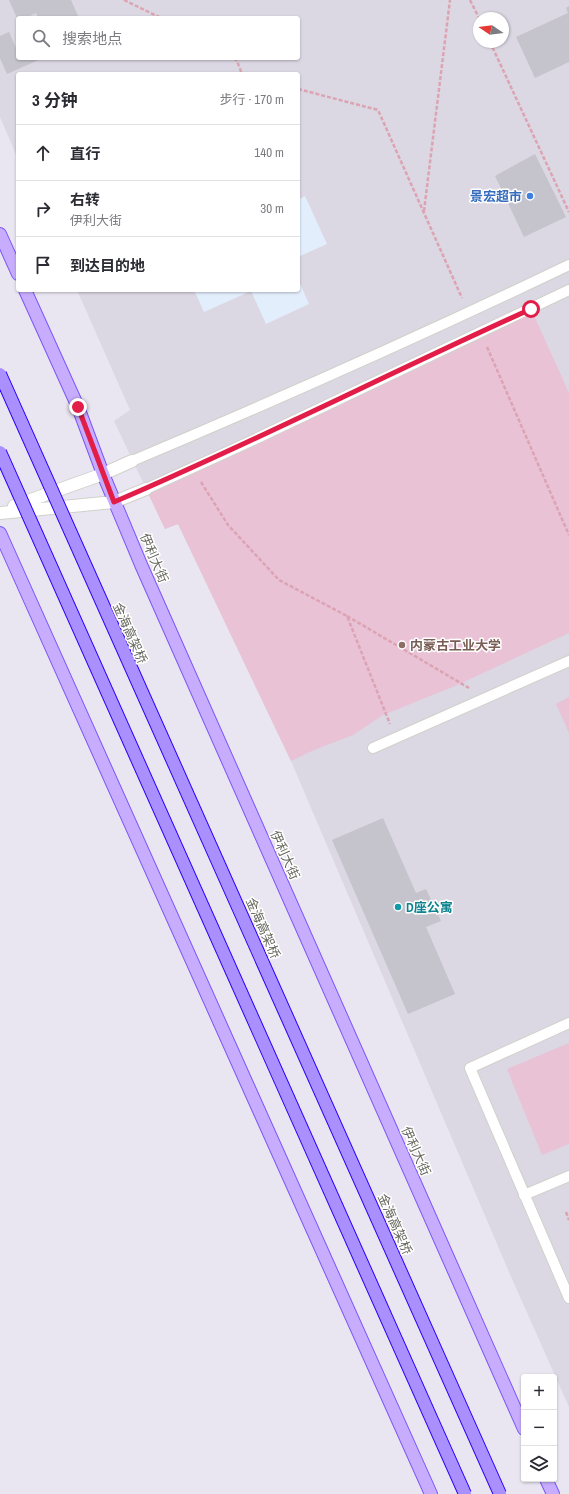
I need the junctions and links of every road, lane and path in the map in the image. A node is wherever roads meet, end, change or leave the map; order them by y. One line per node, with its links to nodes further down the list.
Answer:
1 (124, 0): 5 (path)
2 (450, 0): 10 (path)
3 (470, 0): 4 (path)
4 (476, 12)
5 (157, 16)
6 (493, 48): 11 (path)
7 (236, 60): 8 (path)
8 (241, 72)
9 (300, 90): 10 (path)
10 (424, 212): 17 (path)
11 (569, 212)
12 (0, 234): 14 (main road)
13 (569, 266): 17 (lane)
14 (16, 270)
15 (569, 290): 18 (lane)
16 (26, 292): 23 (main road, 伊利大街)
17 (469, 313): 21 (lane)
18 (480, 332): 22 (lane); 28 (path)
19 (0, 374): 44 (highway, 金海高架桥, bridge)
20 (0, 452): 43 (highway, bridge)
21 (132, 461): 23 (street)
22 (192, 468): 24 (lane); 29 (path)
23 (103, 474): 25 (main road, 伊利大街); 26 (street)
24 (146, 489): 25 (street)
25 (114, 502): 26 (street); 40 (main road, 伊利大街)
26 (0, 512)
27 (0, 533): 42 (main road)
28 (569, 535)
29 (347, 616): 31 (path); 32 (path)
30 (569, 661): 31 (lane)
31 (486, 698): 32 (lane)
32 (396, 738): 33 (lane)
33 (373, 748)
34 (569, 1023): 36 (lane)
35 (569, 1176): 36 (lane)
36 (524, 1195): 39 (lane)
37 (566, 1212): 38 (path)
38 (569, 1220)
39 (569, 1298)
40 (521, 1422)
41 (547, 1482): 45 (main road)
42 (431, 1494)
43 (465, 1494)
44 (500, 1494)
45 (553, 1494)

